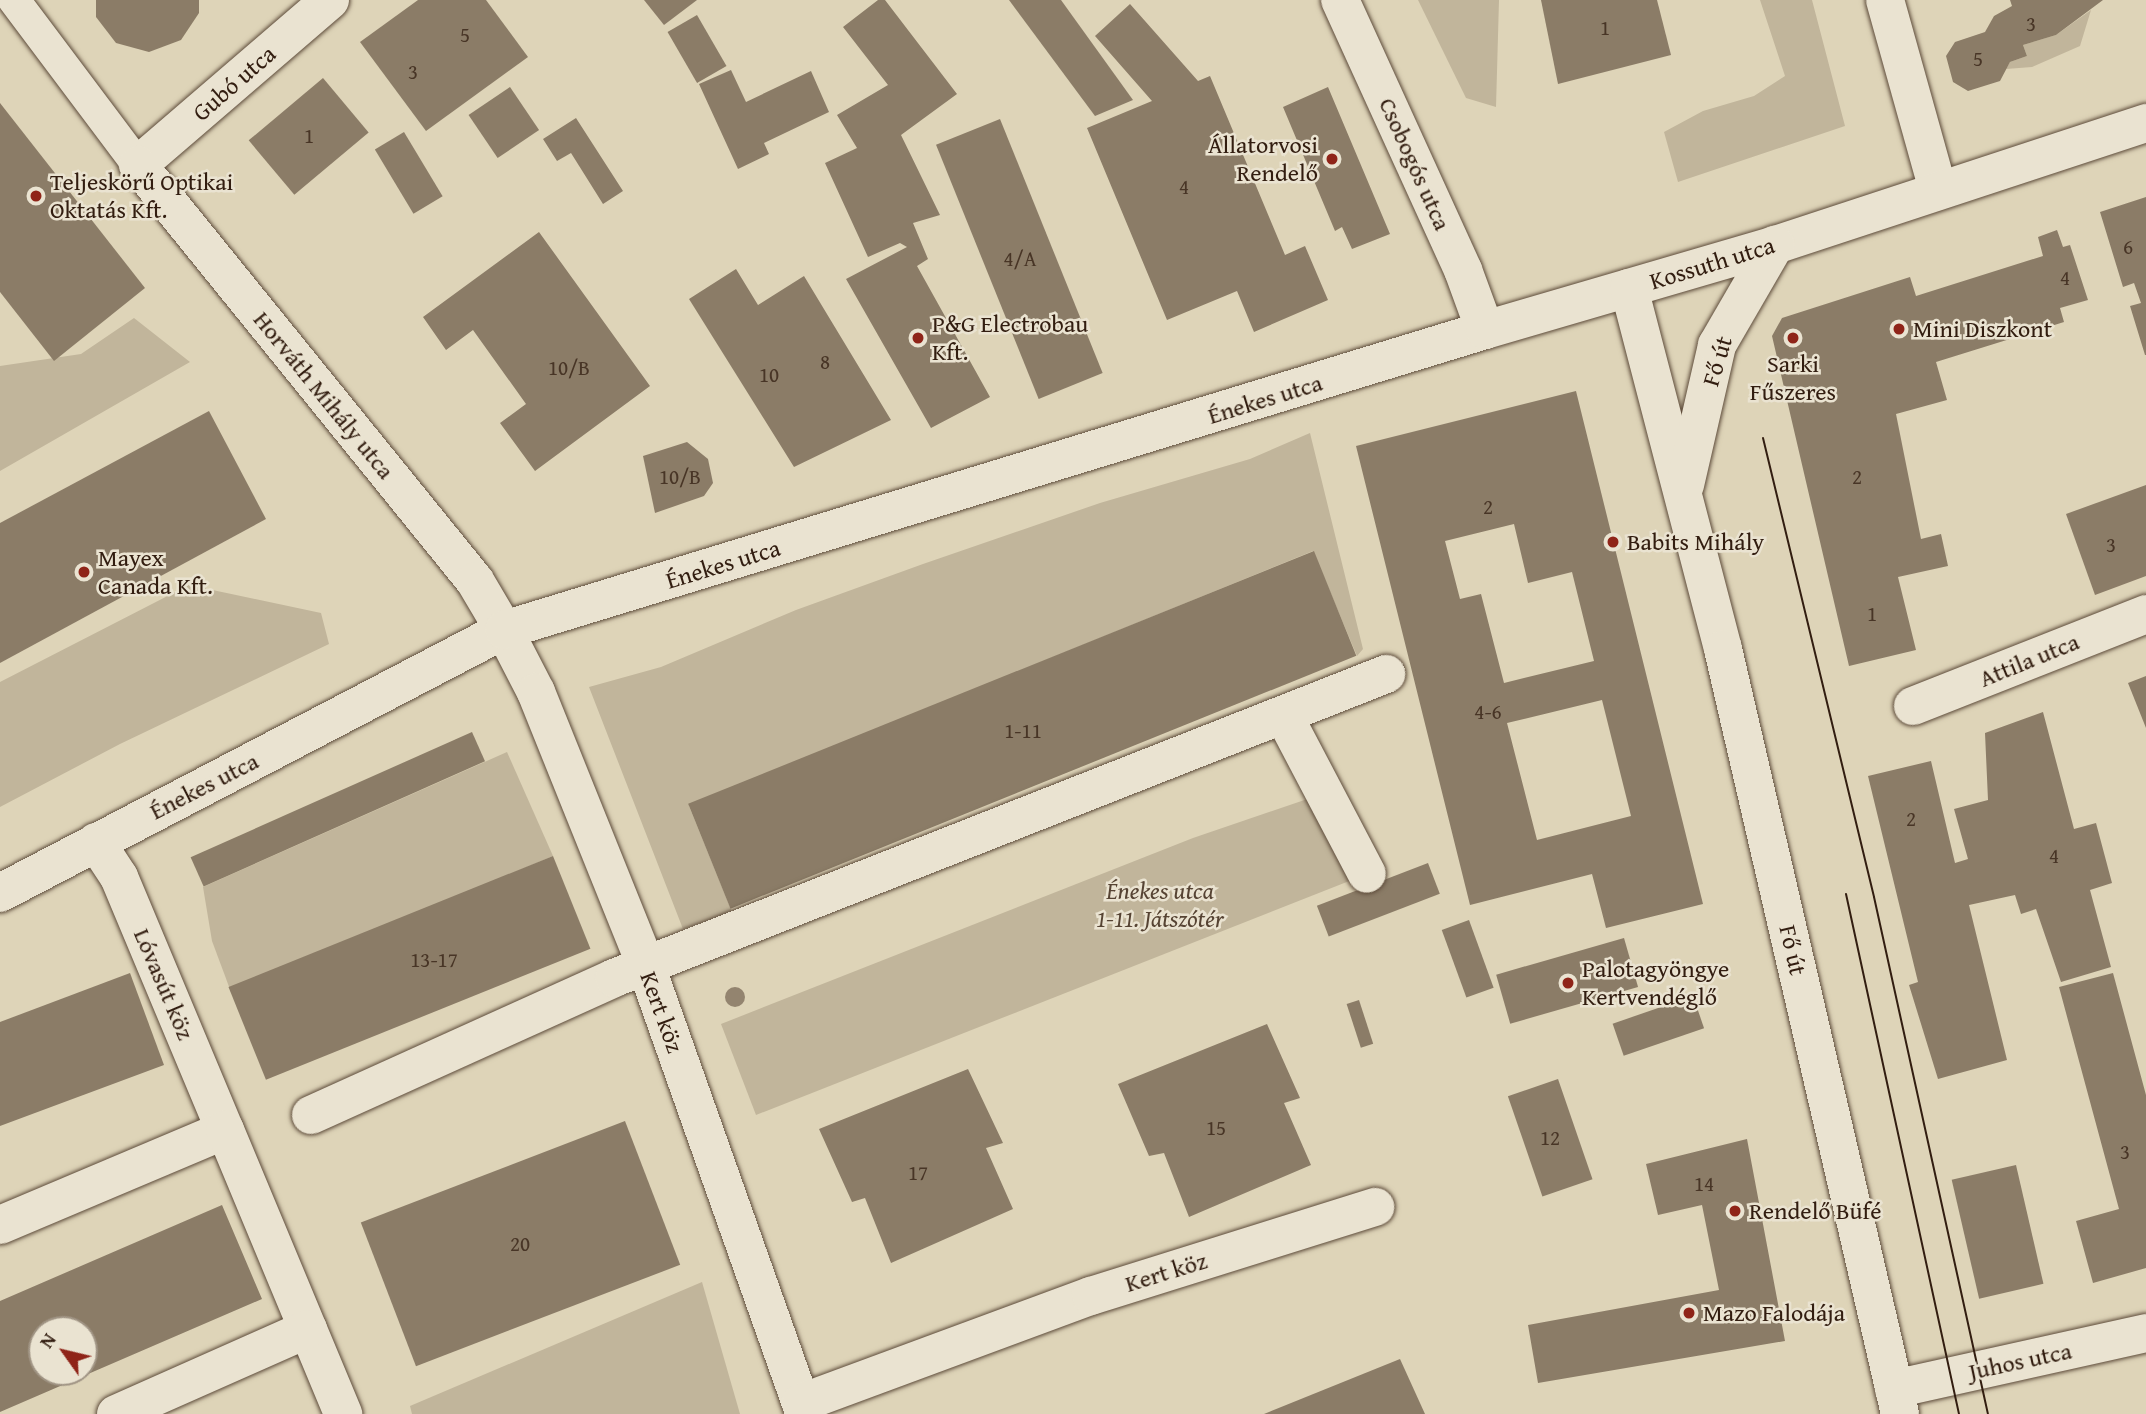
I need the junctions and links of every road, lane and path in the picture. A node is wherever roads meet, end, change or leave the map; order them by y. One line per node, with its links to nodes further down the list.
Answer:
1 (14, 0): 6 (lane)
2 (330, 0): 6 (street, Gubó utca)
3 (1340, 0): 10 (street, Csobogós utca)
4 (1885, 0): 7 (street)
5 (2146, 123): 7 (street, Kossuth utca)
6 (138, 165): 13 (street, Horváth Mihály utca)
7 (1938, 190): 8 (street, Kossuth utca)
8 (1775, 245): 9 (street, Kossuth utca); 11 (street, Fő út)
9 (1629, 288): 10 (street, Kossuth utca); 11 (street, Fő út)
10 (1485, 330): 13 (street, Énekes utca)
11 (1684, 487): 27 (street, Fő út)
12 (2146, 614): 15 (street, Attila utca)
13 (504, 630): 17 (street, Énekes utca); 20 (street, Kert köz)
14 (1386, 674): 16 (street)
15 (1913, 706)
16 (1284, 716): 18 (street); 20 (street)
17 (96, 842): 19 (street, Énekes utca); 22 (street, Lóvasút köz)
18 (1367, 874)
19 (0, 893)
20 (646, 966): 21 (street); 28 (street, Kert köz)
21 (311, 1115)
22 (225, 1130): 24 (street); 25 (street, Lóvasút köz)
23 (1375, 1207): 28 (street, Kert köz)
24 (0, 1224)
25 (308, 1329): 29 (street); 30 (street, Lóvasút köz)
26 (2146, 1333): 27 (street, Juhos utca)
27 (1897, 1401)
28 (803, 1408)
29 (116, 1414)
30 (343, 1414)

